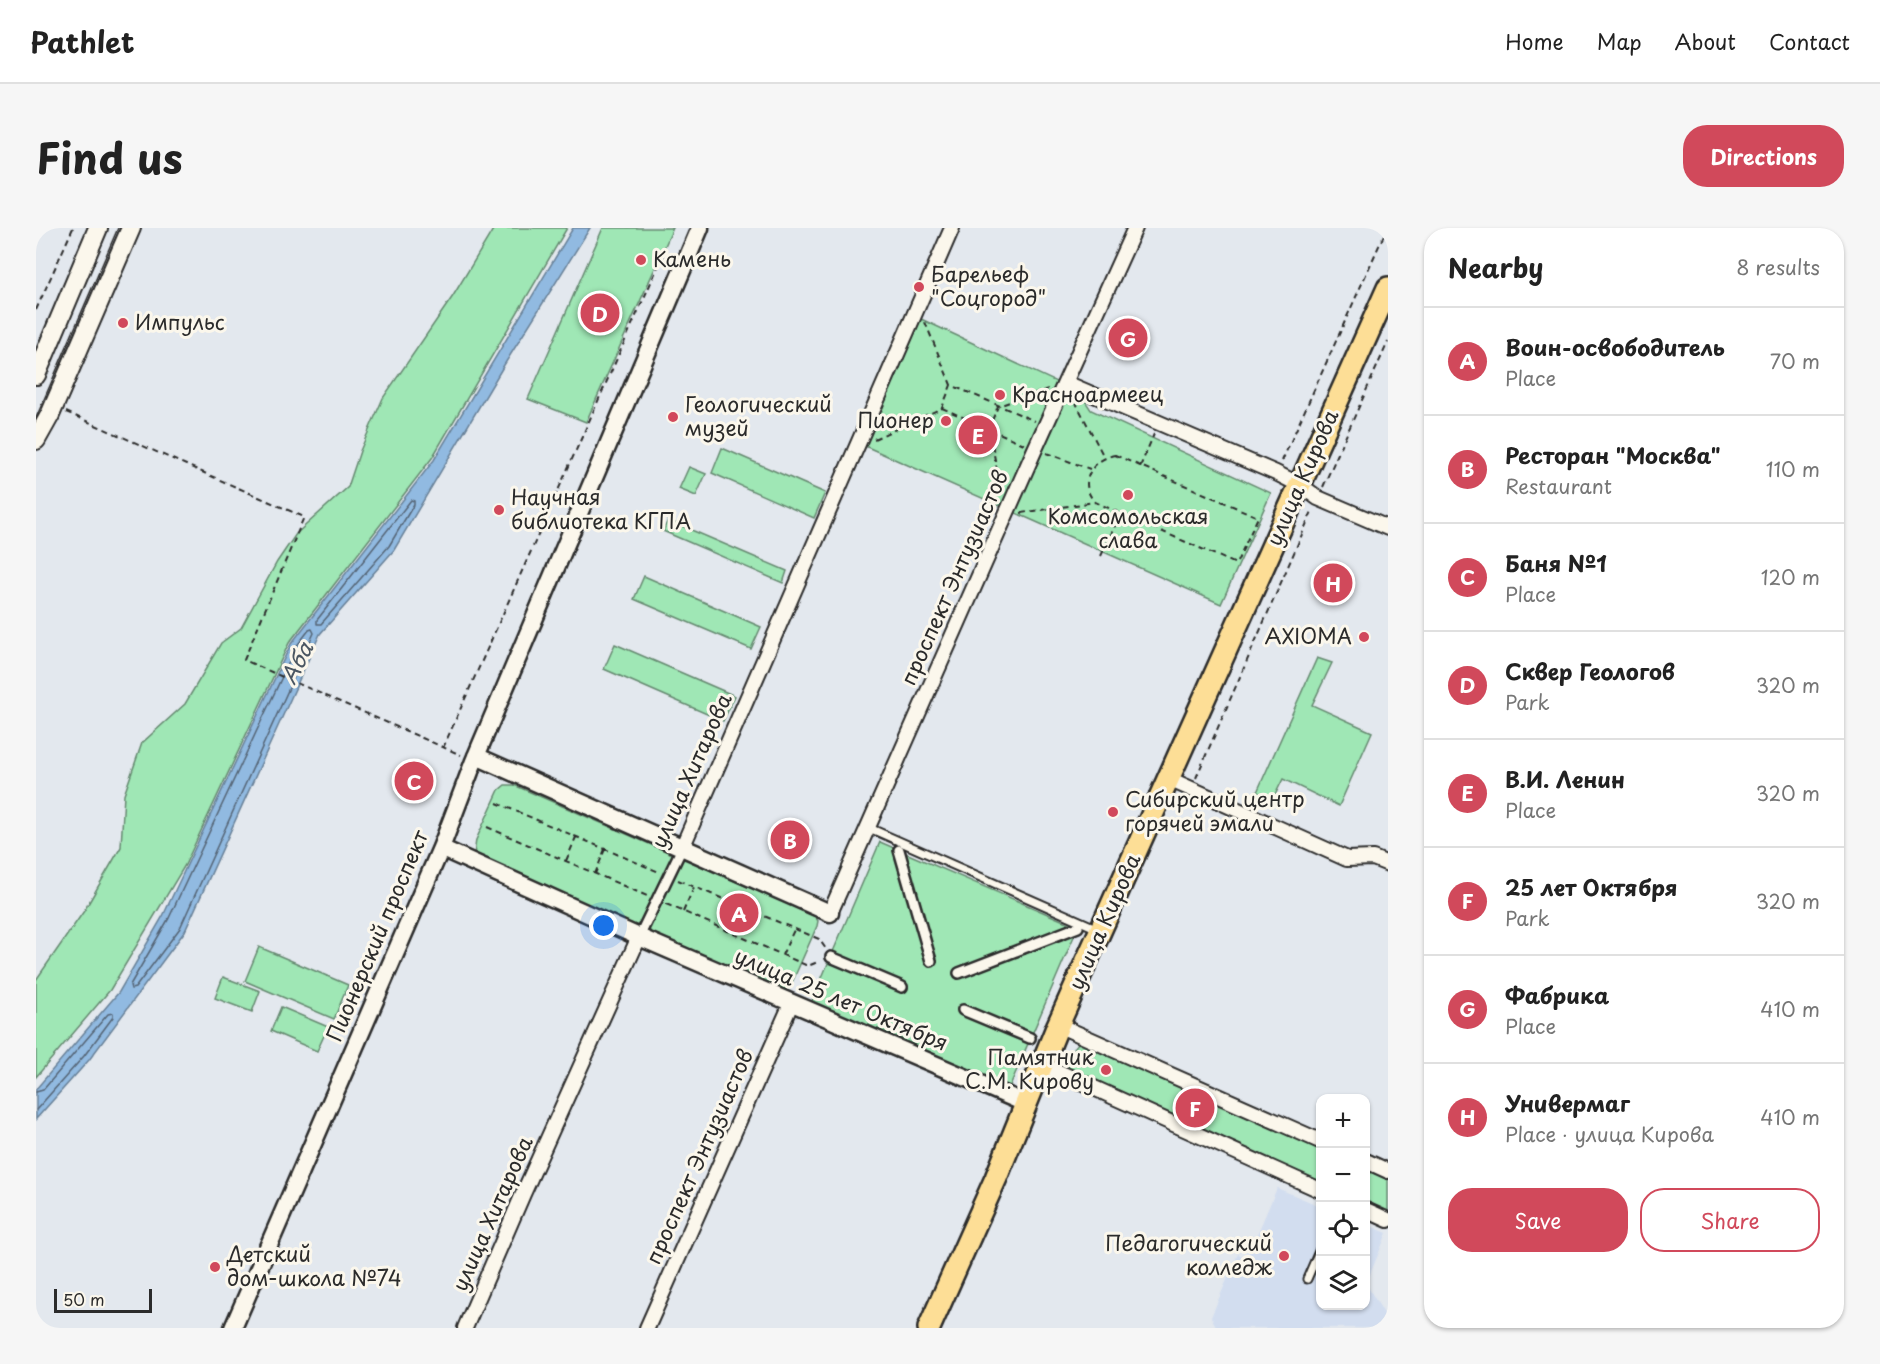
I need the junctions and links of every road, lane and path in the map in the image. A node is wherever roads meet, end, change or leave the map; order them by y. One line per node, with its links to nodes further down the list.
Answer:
1 (72, 228): 11 (path)
2 (98, 228): 13 (main road)
3 (131, 228): 18 (main road)
4 (700, 228): 37 (street, Пионерский проспект)
5 (952, 228): 10 (street, улица Хитарова)
6 (1135, 228): 14 (street, проспект Энтузиастов)
7 (1387, 228): 28 (path)
8 (676, 253): 36 (path)
9 (1388, 288): 29 (main road, улица Кирова)
10 (918, 306): 15 (path); 23 (street, улица Хитарова)
11 (36, 310)
12 (1388, 342): 30 (path)
13 (36, 375)
14 (1066, 383): 16 (path); 19 (street); 20 (street, проспект Энтузиастов); 25 (path)
15 (951, 385): 16 (path); 17 (path)
16 (998, 406): 20 (path); 21 (path)
17 (942, 408): 21 (path); 23 (path)
18 (46, 413): 22 (main road); 36 (path)
19 (1158, 423): 26 (path); 28 (street)
20 (1046, 425): 24 (street, проспект Энтузиастов)
21 (989, 428): 24 (path); 33 (path)
22 (36, 440)
23 (855, 448): 43 (street, улица Хитарова)
24 (1035, 449): 27 (path); 33 (street, проспект Энтузиастов)
25 (1104, 458): 26 (path); 27 (path)
26 (1140, 466): 32 (path)
27 (1090, 469): 31 (path)
28 (1276, 473): 29 (street)
29 (1300, 485): 30 (street); 38 (main road, улица Кирова)
30 (1318, 498): 34 (street); 39 (path)
31 (1095, 502): 32 (path); 33 (path)
32 (1121, 513): 35 (path)
33 (1006, 515): 40 (street, проспект Энтузиастов)
34 (1388, 528)
35 (1101, 556)
36 (443, 748): 37 (path)
37 (475, 759): 42 (street, Пионерский проспект); 43 (street)
38 (1169, 779): 39 (street); 54 (main road, улица Кирова)
39 (1191, 789): 47 (street)
40 (867, 827): 51 (street, проспект Энтузиастов); 54 (lane)
41 (576, 837): 46 (path)
42 (441, 848): 55 (street, улица 25 лет Октября); 75 (street, Пионерский проспект)
43 (682, 848): 51 (street); 55 (street, улица Хитарова)
44 (605, 849): 48 (path)
45 (899, 850): 58 (street)
46 (566, 861)
47 (1388, 864)
48 (595, 874)
49 (694, 887): 50 (path)
50 (683, 912)
51 (830, 913)
52 (1078, 927): 59 (street)
53 (794, 929): 56 (path)
54 (1101, 930): 63 (main road, улица Кирова)
55 (639, 938): 61 (street, улица 25 лет Октября); 76 (street, улица Хитарова)
56 (782, 955)
57 (831, 957): 60 (street, улица 25 лет Октября)
58 (931, 961)
59 (959, 973)
60 (902, 987)
61 (791, 1004): 66 (street, улица 25 лет Октября); 77 (street, проспект Энтузиастов)
62 (963, 1010): 64 (street, улица 25 лет Октября)
63 (1058, 1025): 65 (main road, улица Кирова); 67 (street)
64 (1030, 1038)
65 (1043, 1065): 66 (main road, улица Кирова); 70 (street)
66 (1027, 1104): 78 (main road, улица Кирова)
67 (1316, 1139)
68 (1370, 1163): 69 (street)
69 (1388, 1171)
70 (1316, 1188)
71 (1370, 1212): 72 (street)
72 (1388, 1220)
73 (1317, 1256): 74 (lane)
74 (1307, 1279)
75 (233, 1328)
76 (465, 1328)
77 (647, 1328)
78 (929, 1328)

